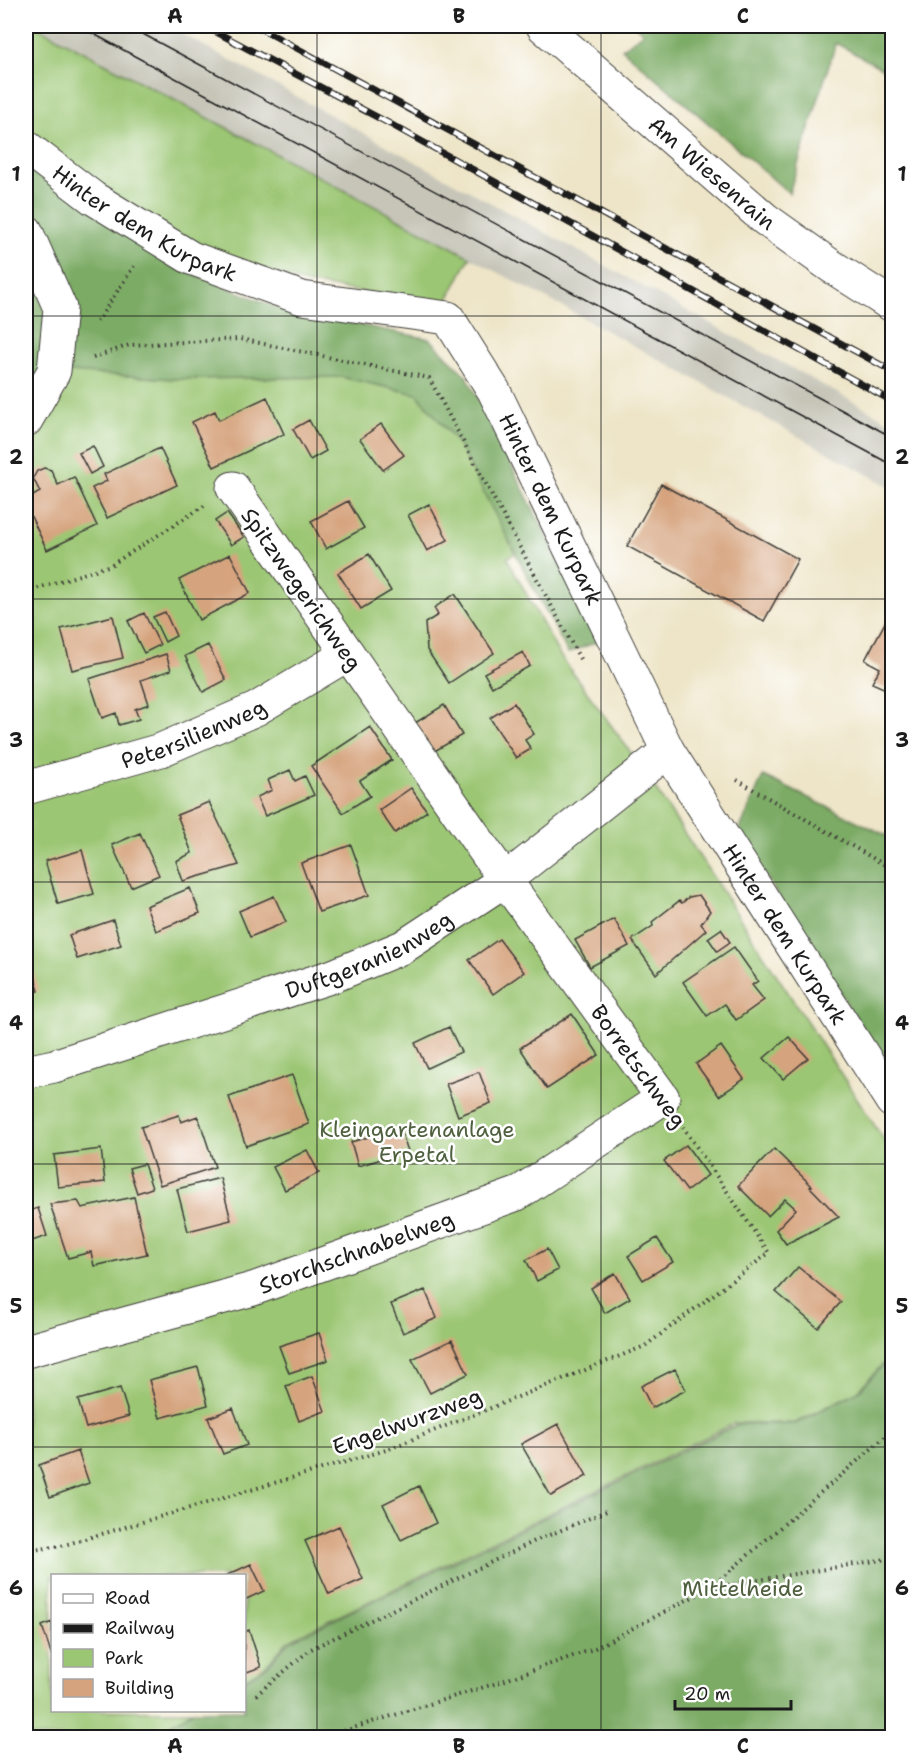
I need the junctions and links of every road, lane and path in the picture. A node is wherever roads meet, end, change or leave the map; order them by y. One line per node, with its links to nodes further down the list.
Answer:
1 (543, 26): 5 (street, Am Wiesenrain)
2 (26, 147): 4 (street, Hinter dem Kurpark)
3 (26, 231): 7 (street)
4 (153, 235): 6 (path); 13 (street, Hinter dem Kurpark)
5 (892, 305)
6 (93, 329)
7 (54, 371): 8 (street); 12 (path)
8 (26, 420)
9 (233, 488): 10 (path, Spitzwegerichweg); 11 (street, Spitzwegerichweg)
10 (26, 592)
11 (348, 654): 15 (street, Petersilienweg); 17 (street, Spitzwegerichweg)
12 (576, 654)
13 (668, 751): 17 (street, Duftgeranienweg); 20 (street, Hinter dem Kurpark)
14 (737, 780): 16 (path)
15 (26, 788)
16 (892, 869)
17 (505, 880): 18 (street, Duftgeranienweg); 19 (street, Borretschweg)
18 (26, 1072)
19 (663, 1098): 21 (path, Borretschweg); 22 (street, Storchschnabelweg)
20 (892, 1101)
21 (770, 1253): 25 (path, Engelwurzweg)
22 (26, 1351)
23 (892, 1431): 27 (path)
24 (609, 1510): 28 (path)
25 (26, 1551)
26 (892, 1558): 27 (path)
27 (710, 1588): 29 (path)
28 (256, 1695)
29 (321, 1737)

